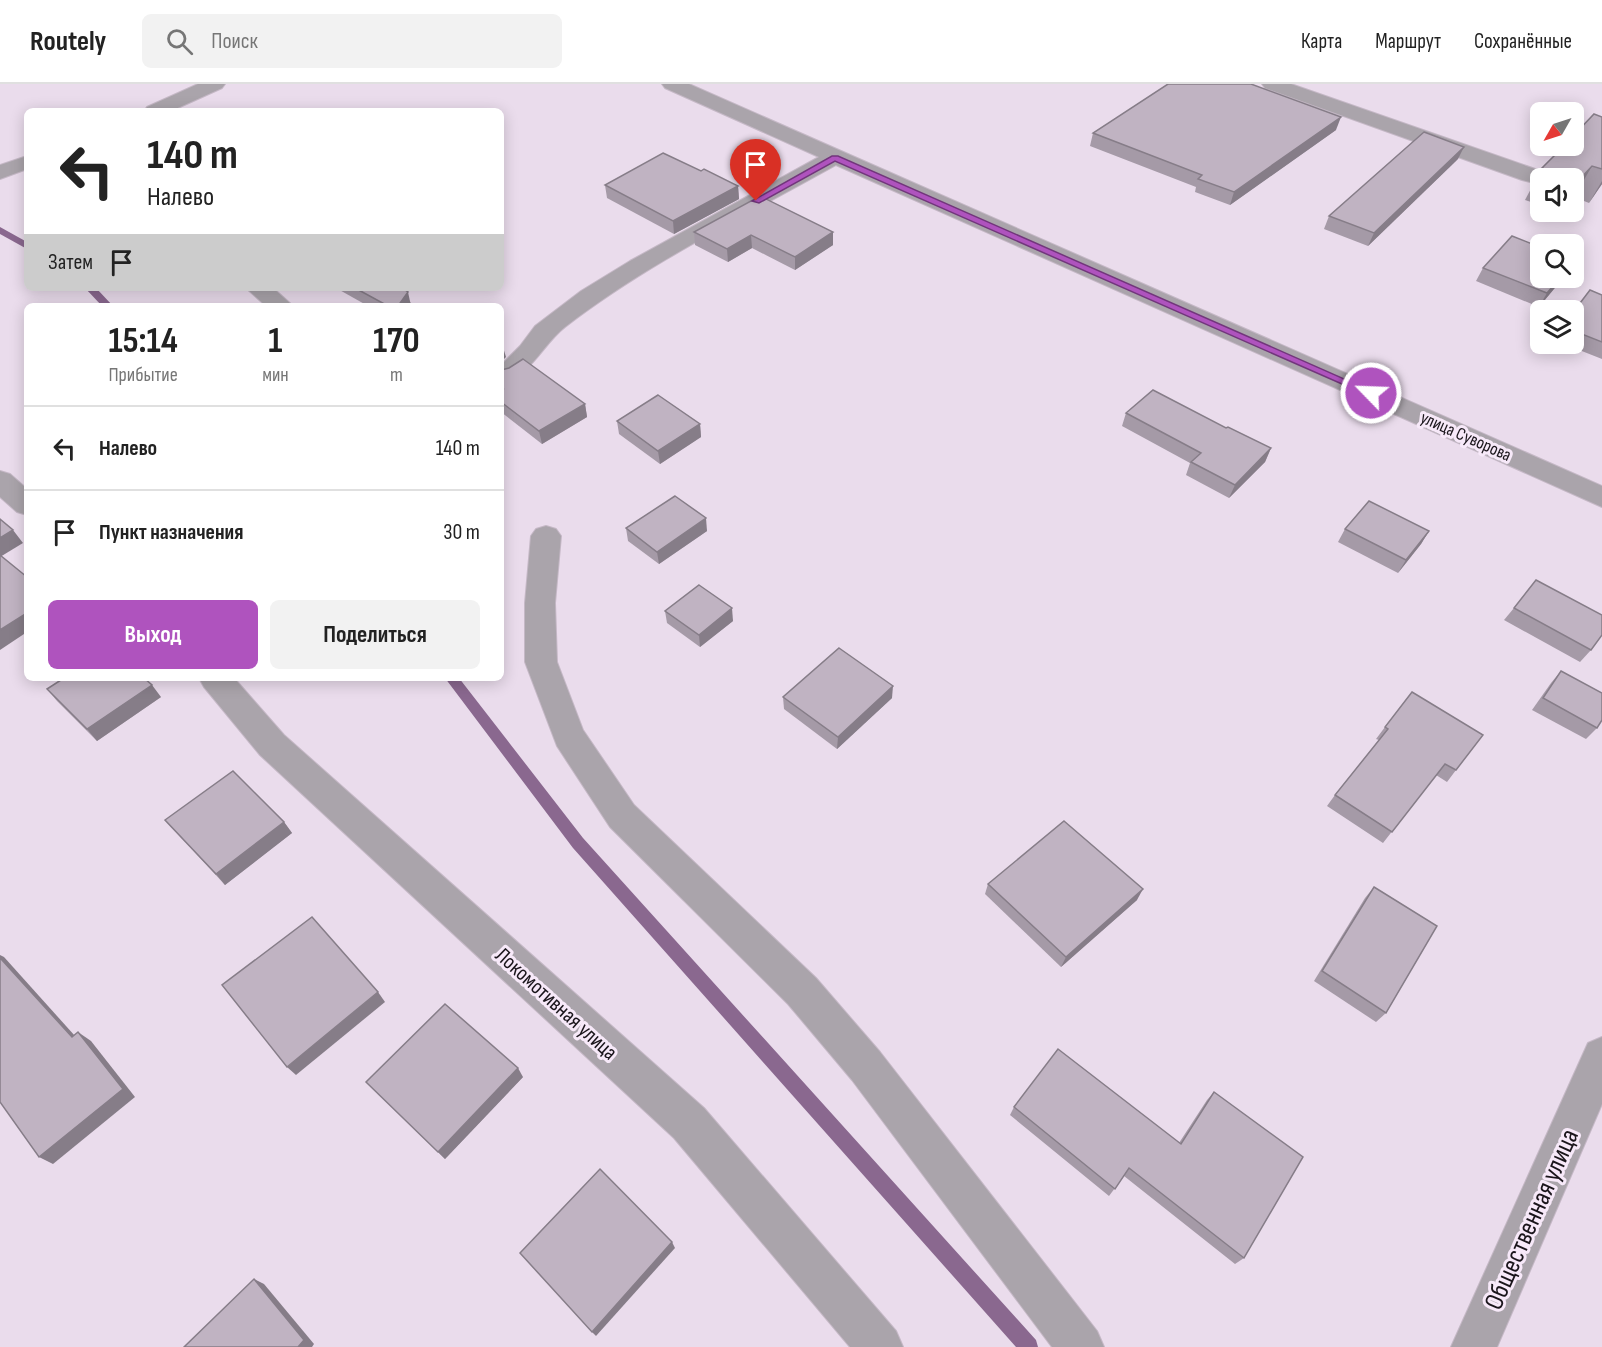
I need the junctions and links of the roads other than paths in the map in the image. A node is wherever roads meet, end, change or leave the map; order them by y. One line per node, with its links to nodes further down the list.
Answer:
1 (215, 84): 4 (street)
2 (672, 84): 5 (street, улица Суворова)
3 (1272, 84): 8 (street)
4 (161, 108)
5 (835, 158): 11 (street); 13 (street, улица Суворова)
6 (24, 163): 7 (street)
7 (0, 172)
8 (1530, 175)
9 (262, 291): 10 (street)
10 (277, 303)
11 (504, 374)
12 (0, 481): 14 (street)
13 (1602, 496)
14 (24, 502)
15 (546, 536): 19 (street)
16 (217, 681): 18 (street, Локомотивная улица)
17 (1602, 1057): 20 (street, Общественная улица)
18 (880, 1347)
19 (1081, 1347)
20 (1474, 1347)

